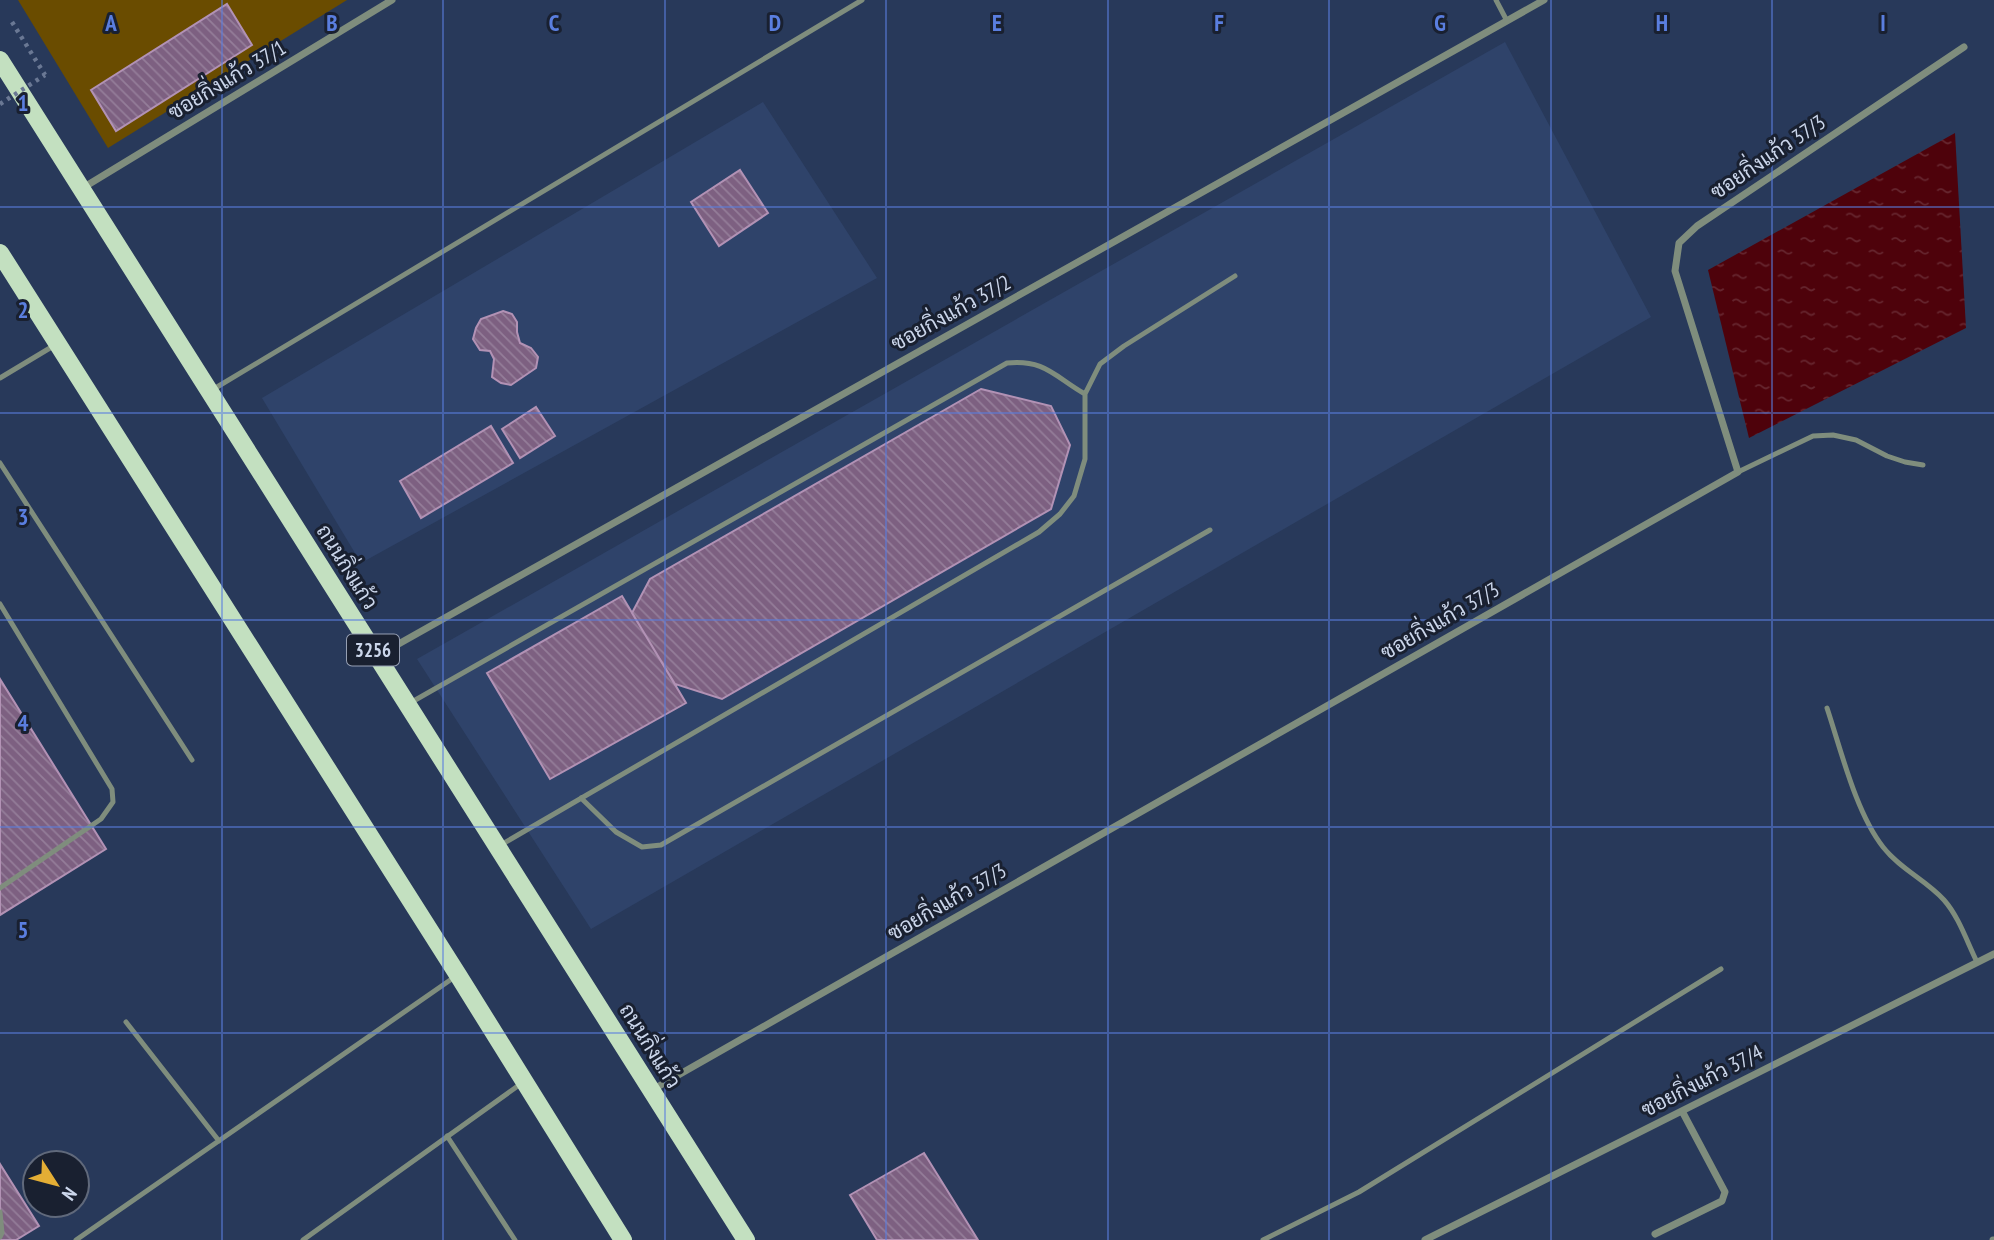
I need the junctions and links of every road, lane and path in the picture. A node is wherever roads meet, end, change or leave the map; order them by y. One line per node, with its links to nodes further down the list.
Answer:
1 (392, 0): 10 (street, ซอยกิ่งแก้ว 37/1)
2 (862, 0): 15 (lane)
3 (1496, 0): 5 (lane)
4 (1544, 0): 5 (street, ซอยกิ่งแก้ว 37/2)
5 (1507, 20): 22 (street, ซอยกิ่งแก้ว 37/2)
6 (12, 22): 9 (path, bridge)
7 (1964, 47): 19 (street, ซอยกิ่งแก้ว 37/3)
8 (0, 60): 10 (main road, ถนนกิ่งแก้ว / 3256)
9 (0, 104)
10 (80, 190): 15 (main road, ถนนกิ่งแก้ว / 3256)
11 (0, 253): 13 (main road)
12 (1235, 276): 16 (lane)
13 (58, 344): 14 (lane); 32 (main road)
14 (0, 378)
15 (209, 391): 22 (main road, ถนนกิ่งแก้ว / 3256)
16 (1085, 394): 23 (lane); 26 (lane)
17 (0, 463): 25 (lane)
18 (1923, 464): 19 (lane)
19 (1738, 472): 35 (street, ซอยกิ่งแก้ว 37/3)
20 (1210, 530): 26 (lane)
21 (0, 604): 28 (lane)
22 (376, 656): 23 (main road, ถนนกิ่งแก้ว / 3256)
23 (407, 705): 27 (main road, ถนนกิ่งแก้ว / 3256)
24 (1827, 708): 30 (lane)
25 (192, 760)
26 (581, 798): 27 (lane)
27 (497, 846): 35 (main road, ถนนกิ่งแก้ว / 3256)
28 (0, 888)
29 (1994, 954): 30 (street, ซอยกิ่งแก้ว 37/4)
30 (1977, 962): 36 (street, ซอยกิ่งแก้ว 37/4)
31 (1721, 969): 47 (lane)
32 (458, 975): 34 (main road); 38 (lane)
33 (126, 1021): 38 (lane)
34 (524, 1081): 37 (lane); 45 (main road)
35 (651, 1090): 46 (main road, ถนนกิ่งแก้ว / 3256)
36 (1682, 1111): 40 (street); 48 (street, ซอยกิ่งแก้ว 37/4)
37 (447, 1136): 43 (lane); 44 (lane)
38 (219, 1141): 42 (lane)
39 (0, 1212): 41 (lane)
40 (1655, 1234)
41 (0, 1237)
42 (76, 1240)
43 (303, 1240)
44 (514, 1240)
45 (623, 1240)
46 (746, 1240)
47 (1263, 1240)
48 (1425, 1240)

